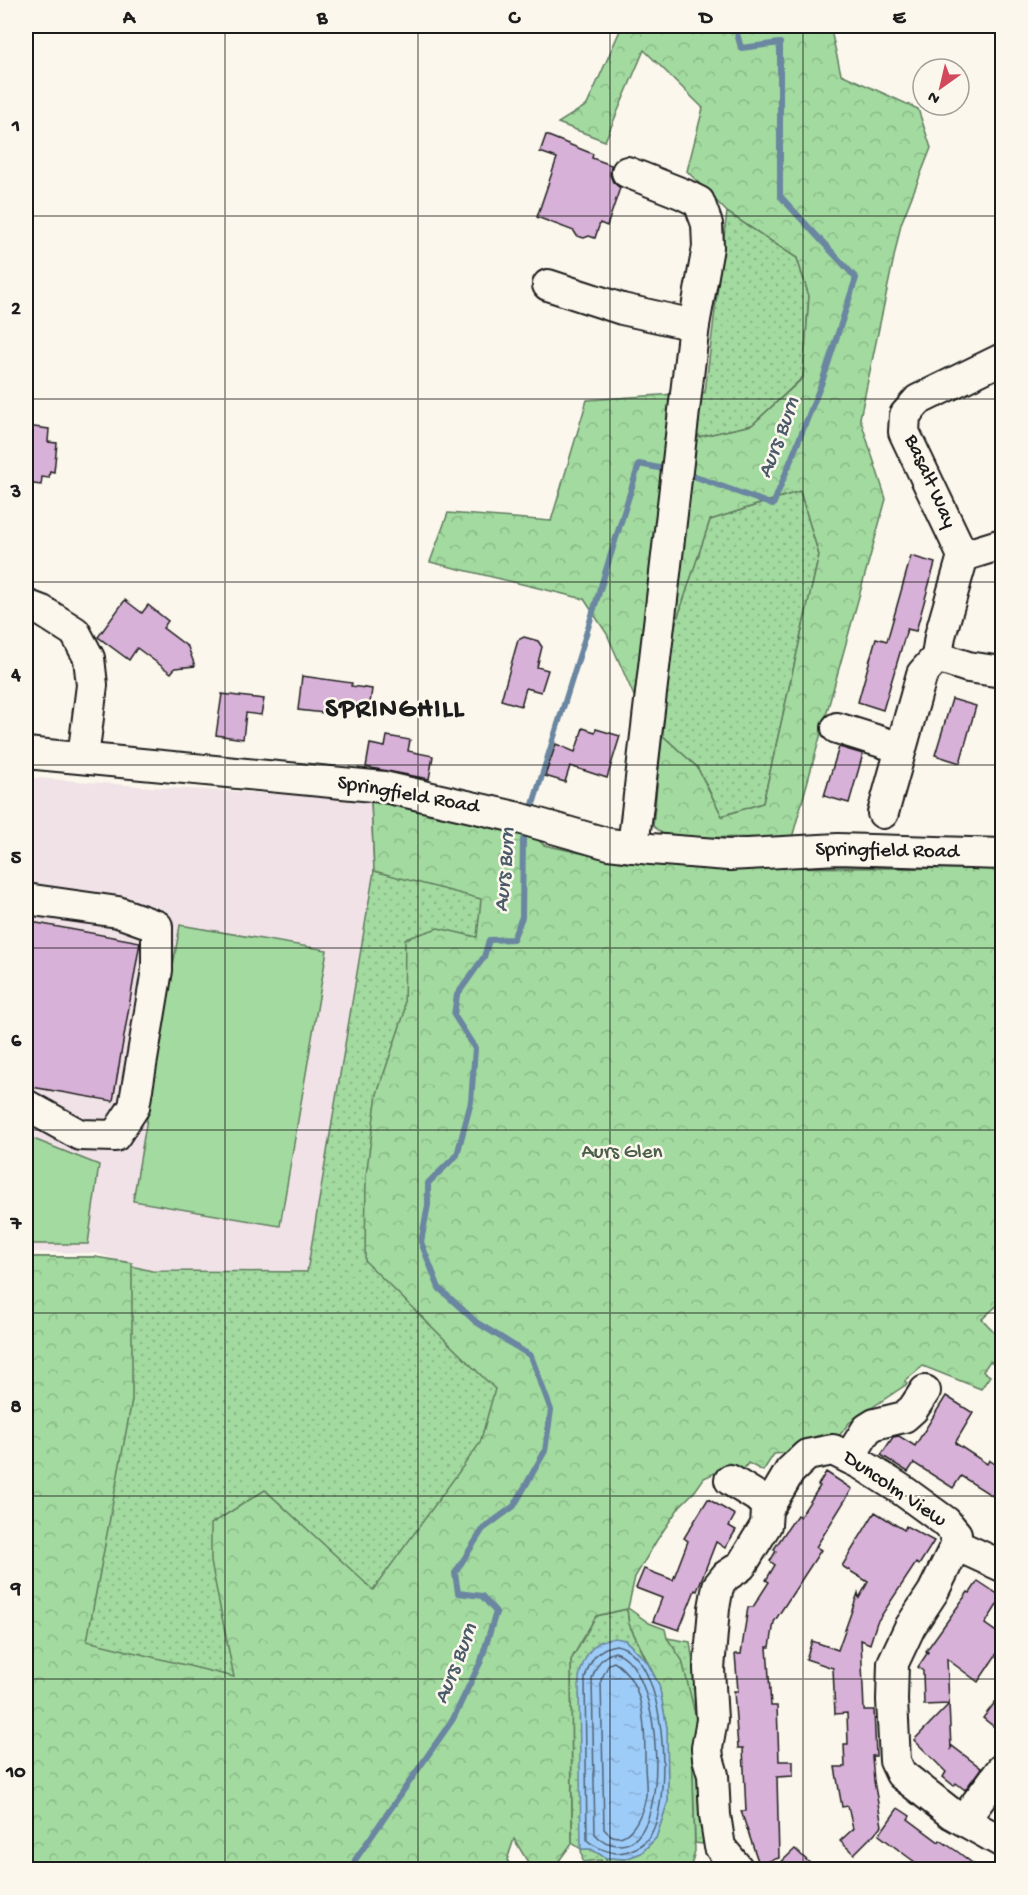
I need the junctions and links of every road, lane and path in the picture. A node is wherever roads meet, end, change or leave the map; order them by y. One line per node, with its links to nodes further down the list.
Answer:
1 (627, 172): 3 (street)
2 (548, 285): 3 (street)
3 (694, 325): 15 (street)
4 (1002, 359): 6 (street, Basalt Way)
5 (1002, 544): 6 (street)
6 (963, 556): 8 (street)
7 (26, 605): 13 (street)
8 (937, 657): 9 (street); 11 (street)
9 (1002, 672)
10 (837, 728): 11 (street)
11 (901, 748): 14 (street)
12 (26, 753): 13 (street, Springfield Road)
13 (83, 758): 15 (street, Springfield Road)
14 (883, 813)
15 (633, 847): 16 (street, Springfield Road)
16 (1002, 854)
17 (26, 899): 18 (street)
18 (26, 1105)
19 (925, 1391): 20 (street)
20 (849, 1458): 22 (street, Duncolm View); 23 (street, Duncolm View)
21 (730, 1480): 22 (street)
22 (769, 1504): 28 (street, Duncolm View)
23 (956, 1545): 24 (street); 26 (street, Duncolm View)
24 (1002, 1566)
25 (1002, 1769): 26 (street)
26 (964, 1820): 27 (street, Duncolm View)
27 (1002, 1842)
28 (739, 1869)

